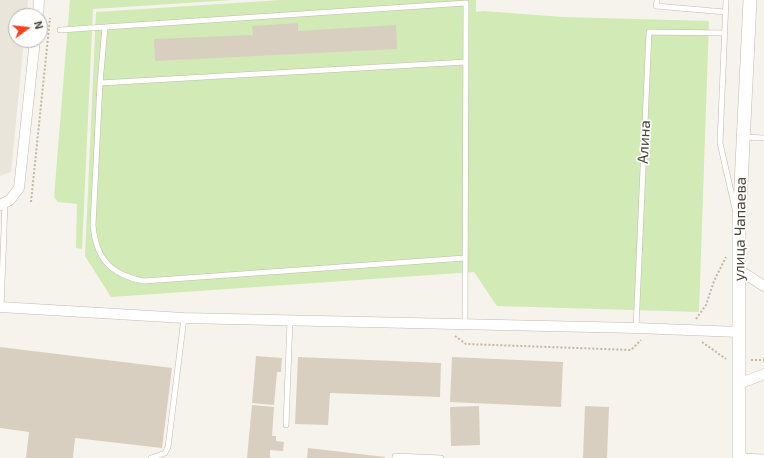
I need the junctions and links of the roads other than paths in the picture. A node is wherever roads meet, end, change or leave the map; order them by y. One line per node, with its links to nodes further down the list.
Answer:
1 (656, 0): 4 (lane)
2 (726, 0): 4 (lane)
3 (750, 0): 11 (street, улица Чапаева)
4 (725, 12): 7 (lane)
5 (105, 27): 6 (lane); 9 (lane); 10 (lane)
6 (60, 30)
7 (724, 33): 14 (lane); 22 (lane, Алина)
8 (34, 48): 13 (street)
9 (466, 62): 10 (lane); 15 (lane)
10 (100, 83): 15 (lane)
11 (743, 136): 12 (lane); 14 (street, улица Чапаева)
12 (764, 138)
13 (3, 204): 18 (lane)
14 (739, 226): 16 (street, улица Чапаева)
15 (465, 258): 21 (lane)
16 (739, 270): 17 (street); 23 (street, улица Чапаева)
17 (764, 286)
18 (1, 308): 19 (street)
19 (184, 318): 20 (street); 29 (lane)
20 (290, 320): 21 (street); 26 (lane)
21 (465, 324): 22 (street)
22 (636, 328): 23 (street)
23 (740, 332): 25 (street, улица Чапаева)
24 (764, 374): 25 (street)
25 (739, 384): 27 (street, улица Чапаева)
26 (286, 425)
27 (741, 457): 28 (lane)
28 (764, 457)
29 (151, 458)
30 (395, 458): 31 (lane)
31 (441, 458)

